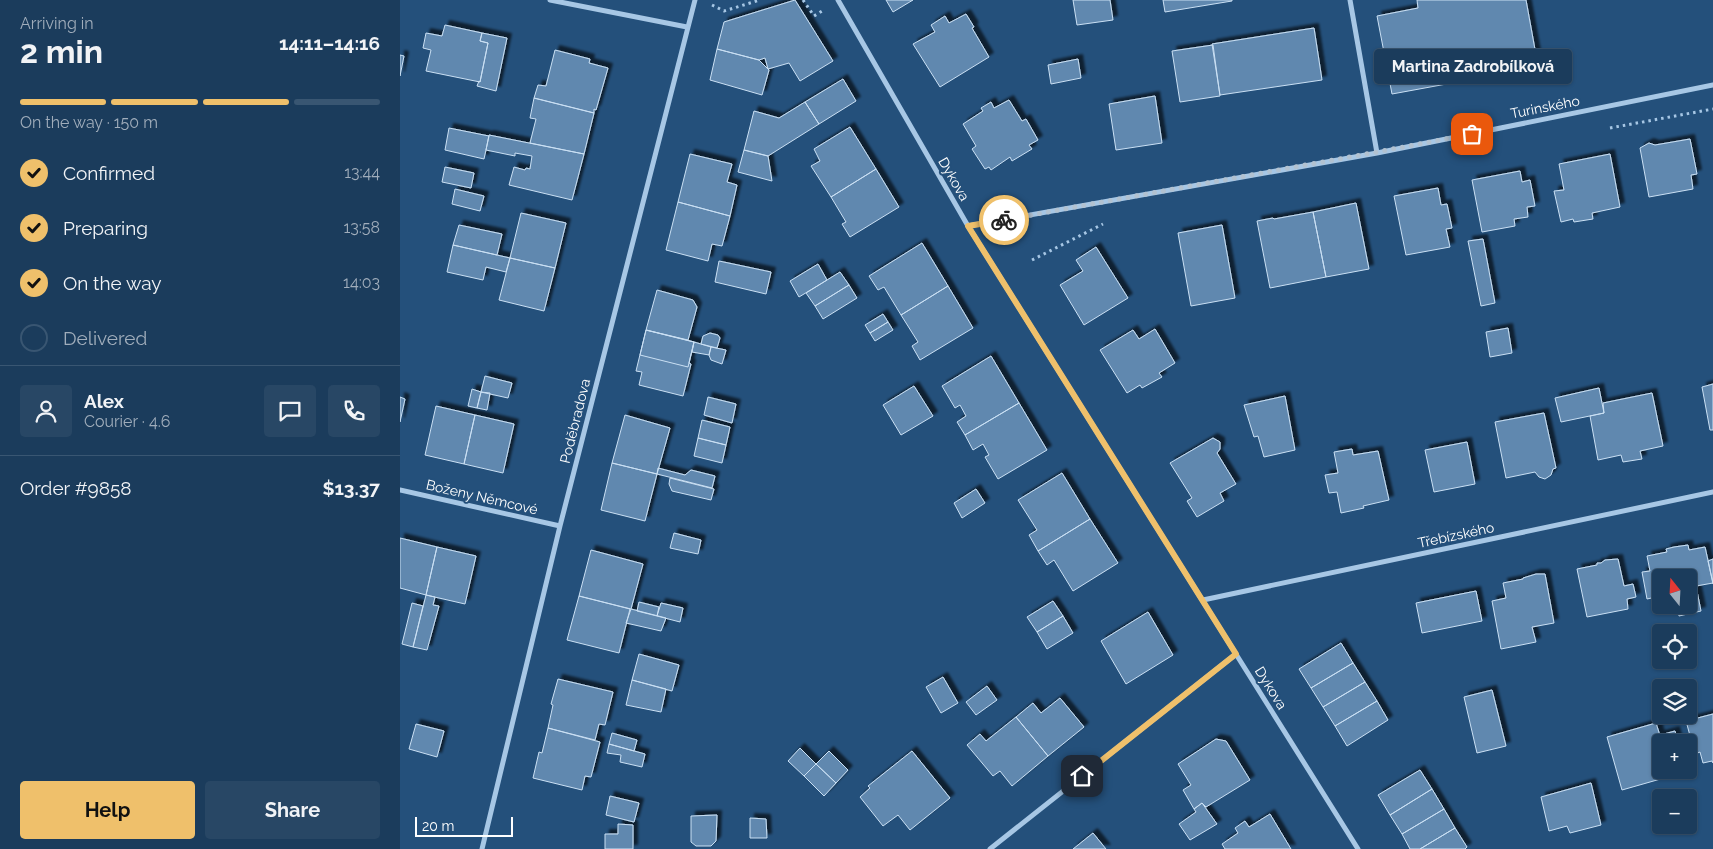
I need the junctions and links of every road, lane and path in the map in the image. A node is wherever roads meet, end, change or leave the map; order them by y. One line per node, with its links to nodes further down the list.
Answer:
1 (550, 0): 9 (street)
2 (695, 0): 9 (street, Poděbradova)
3 (760, 0): 7 (path)
4 (803, 0): 8 (path)
5 (838, 0): 12 (street, Dykova)
6 (1350, 0): 11 (street)
7 (711, 4)
8 (826, 8)
9 (687, 27): 15 (street, Poděbradova)
10 (1713, 85): 11 (street, Turinského)
11 (1377, 152): 12 (street, Turinského)
12 (968, 226): 16 (street, Dykova)
13 (400, 490): 15 (street, Boženy Němcové)
14 (1713, 492): 16 (street, Třebízského)
15 (560, 526): 18 (street, Poděbradova)
16 (1203, 600): 17 (street, Dykova)
17 (1236, 654): 19 (street); 20 (street, Dykova)
18 (482, 849)
19 (990, 849)
20 (1358, 849)

